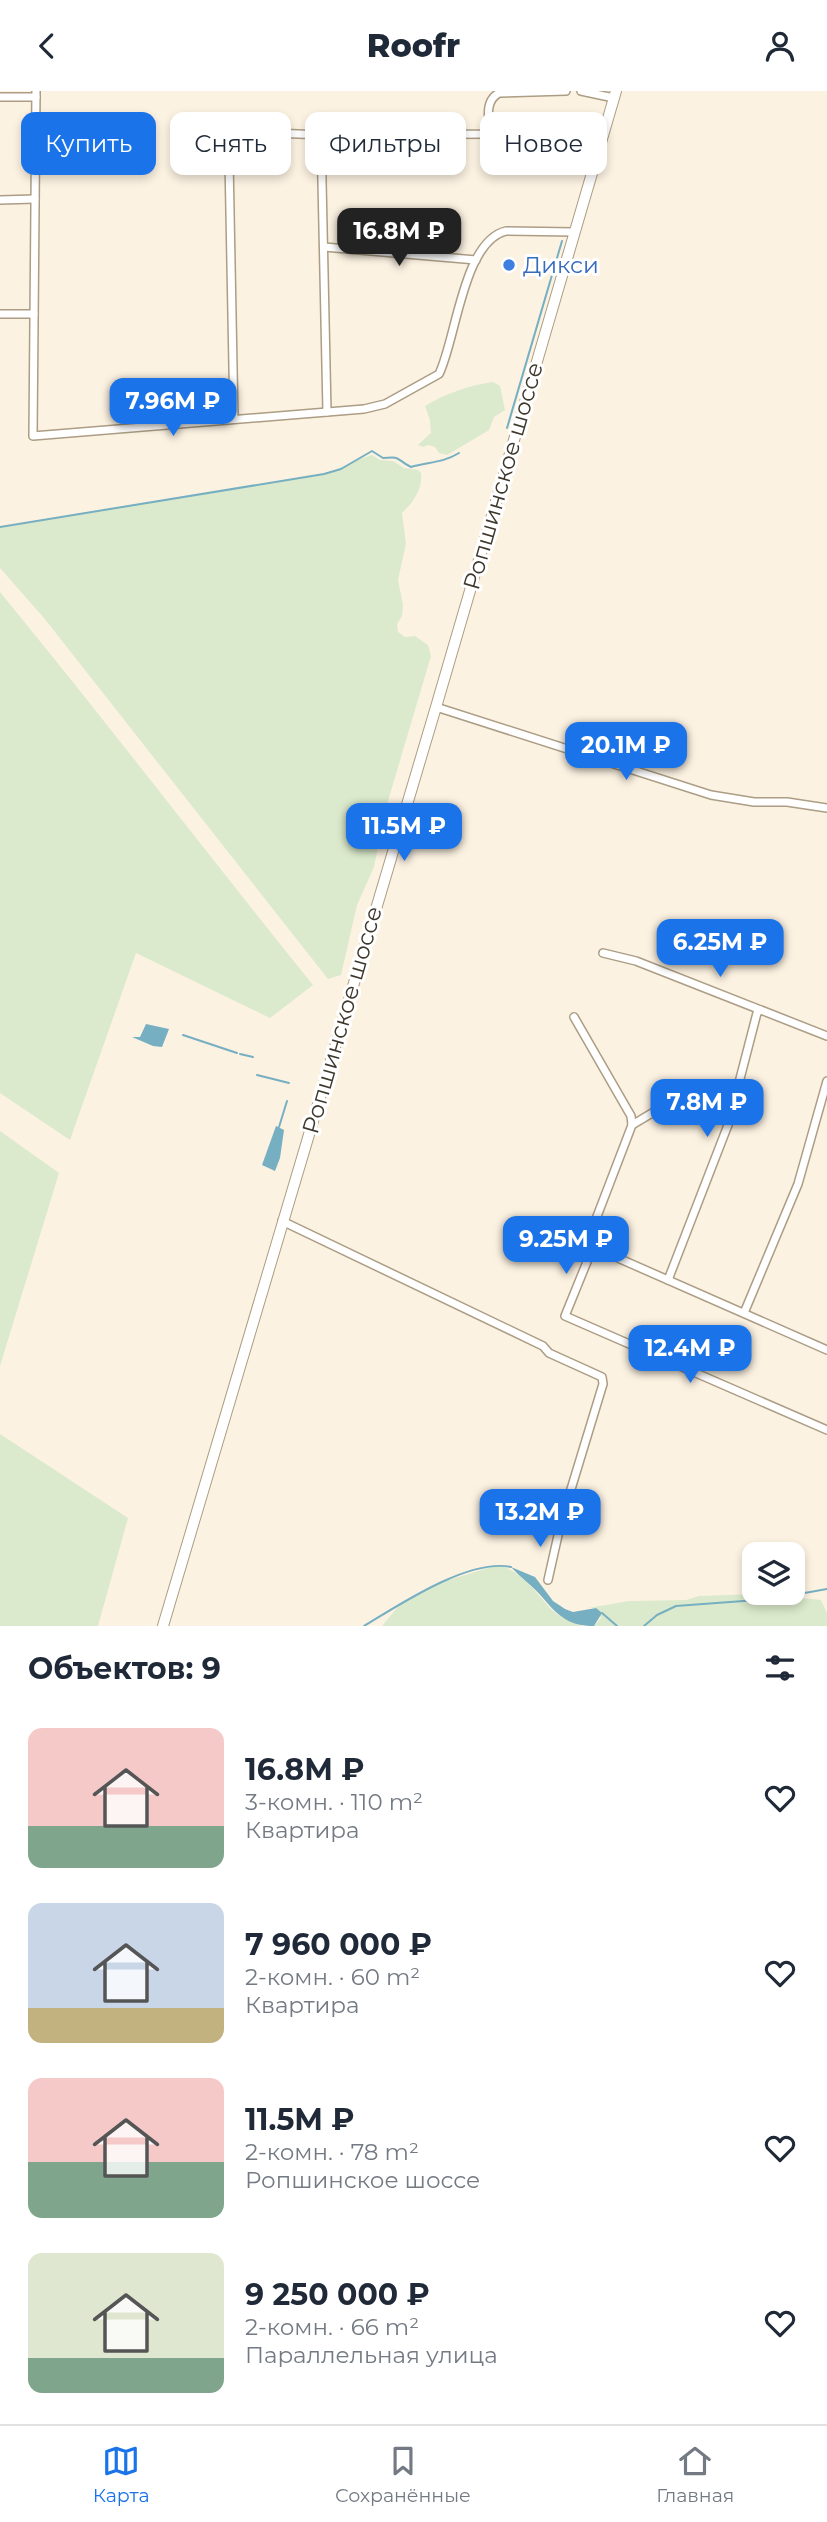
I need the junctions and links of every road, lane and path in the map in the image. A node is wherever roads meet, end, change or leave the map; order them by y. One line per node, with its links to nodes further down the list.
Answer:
1 (566, 91): 6 (street)
2 (581, 91): 4 (street)
3 (36, 94): 5 (street); 9 (street)
4 (615, 95): 11 (main road, Ропшинское шоссе)
5 (0, 97)
6 (466, 134)
7 (305, 135): 17 (street)
8 (322, 175): 12 (street)
9 (35, 199): 10 (street); 15 (street)
10 (0, 200)
11 (575, 232): 13 (street); 18 (main road, Ропшинское шоссе)
12 (324, 247): 13 (street); 16 (street)
13 (476, 260): 16 (street)
14 (0, 314): 15 (street)
15 (34, 314): 17 (street)
16 (327, 412): 17 (street)
17 (234, 419)
18 (436, 707): 19 (street); 27 (main road, Ропшинское шоссе)
19 (827, 807)
20 (603, 953): 21 (street)
21 (760, 1010): 23 (street); 29 (street)
22 (574, 1017): 26 (street)
23 (827, 1036)
24 (827, 1081): 30 (street)
25 (687, 1093): 26 (street)
26 (632, 1125): 28 (street)
27 (282, 1221): 33 (street); 34 (main road, Ропшинское шоссе)
28 (593, 1247): 29 (street); 32 (street)
29 (668, 1280): 30 (street)
30 (744, 1314): 31 (street)
31 (826, 1347)
32 (827, 1430)
33 (548, 1580)
34 (163, 1626)

